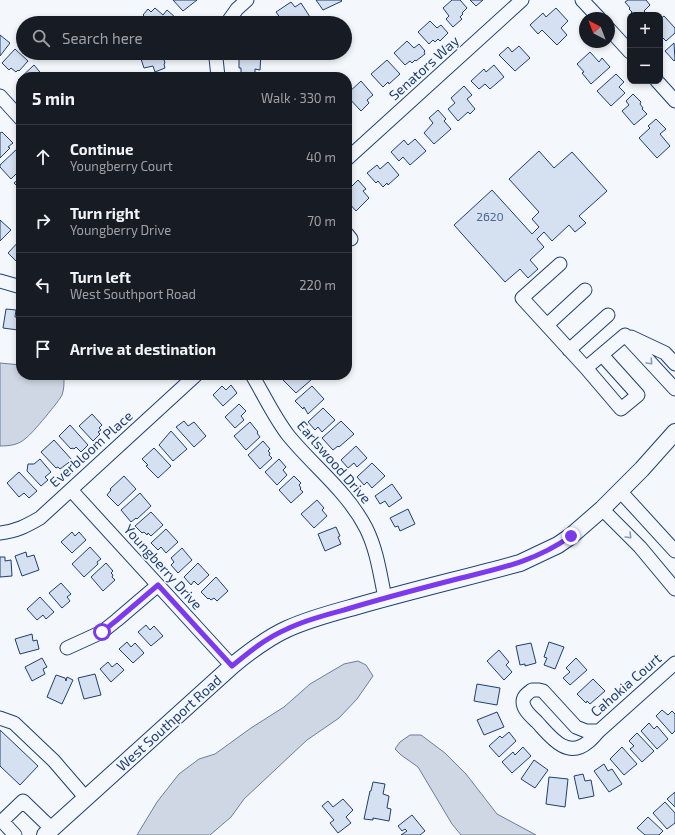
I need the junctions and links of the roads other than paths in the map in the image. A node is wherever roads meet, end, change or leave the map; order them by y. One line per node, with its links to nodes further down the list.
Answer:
1 (246, 0): 5 (street)
2 (522, 0): 14 (street, Senators Way)
3 (582, 0): 4 (street)
4 (593, 12)
5 (232, 16)
6 (615, 36): 7 (street)
7 (627, 49)
8 (216, 60): 9 (street)
9 (217, 72)
10 (660, 84): 12 (street)
11 (0, 96): 13 (street)
12 (675, 101)
13 (16, 114)
14 (352, 154)
15 (560, 264): 20 (street)
16 (0, 281): 17 (street)
17 (16, 286)
18 (584, 290): 20 (street)
19 (608, 315): 22 (street)
20 (547, 325): 22 (street)
21 (625, 335): 23 (street); 24 (street); 28 (street, one-way to 28)
22 (569, 350): 25 (street)
23 (602, 355): 25 (street); 25 (street)
24 (675, 364)
25 (586, 368)
26 (191, 380): 30 (street, Everbloom Place)
27 (255, 380): 37 (street, Earlswood Drive)
28 (675, 389)
29 (675, 432): 31 (main road, West Southport Road)
30 (71, 490): 33 (street, Everbloom Place); 35 (street, Youngberry Drive)
31 (620, 491): 32 (main road, West Southport Road); 34 (street)
32 (602, 508): 36 (street, one-way to 36); 37 (main road, West Southport Road)
33 (0, 533)
34 (675, 551)
35 (158, 585): 38 (street); 40 (street, Youngberry Drive)
36 (675, 589)
37 (385, 598): 40 (main road, West Southport Road)
38 (67, 648)
39 (675, 663): 42 (street, Cahokia Court)
40 (232, 666): 43 (main road, West Southport Road)
41 (0, 718): 43 (street)
42 (599, 731): 42 (street, Cahokia Court)
43 (85, 797): 45 (main road, West Southport Road)
44 (1, 820): 45 (street); 46 (street)
45 (54, 831)
46 (15, 835)

